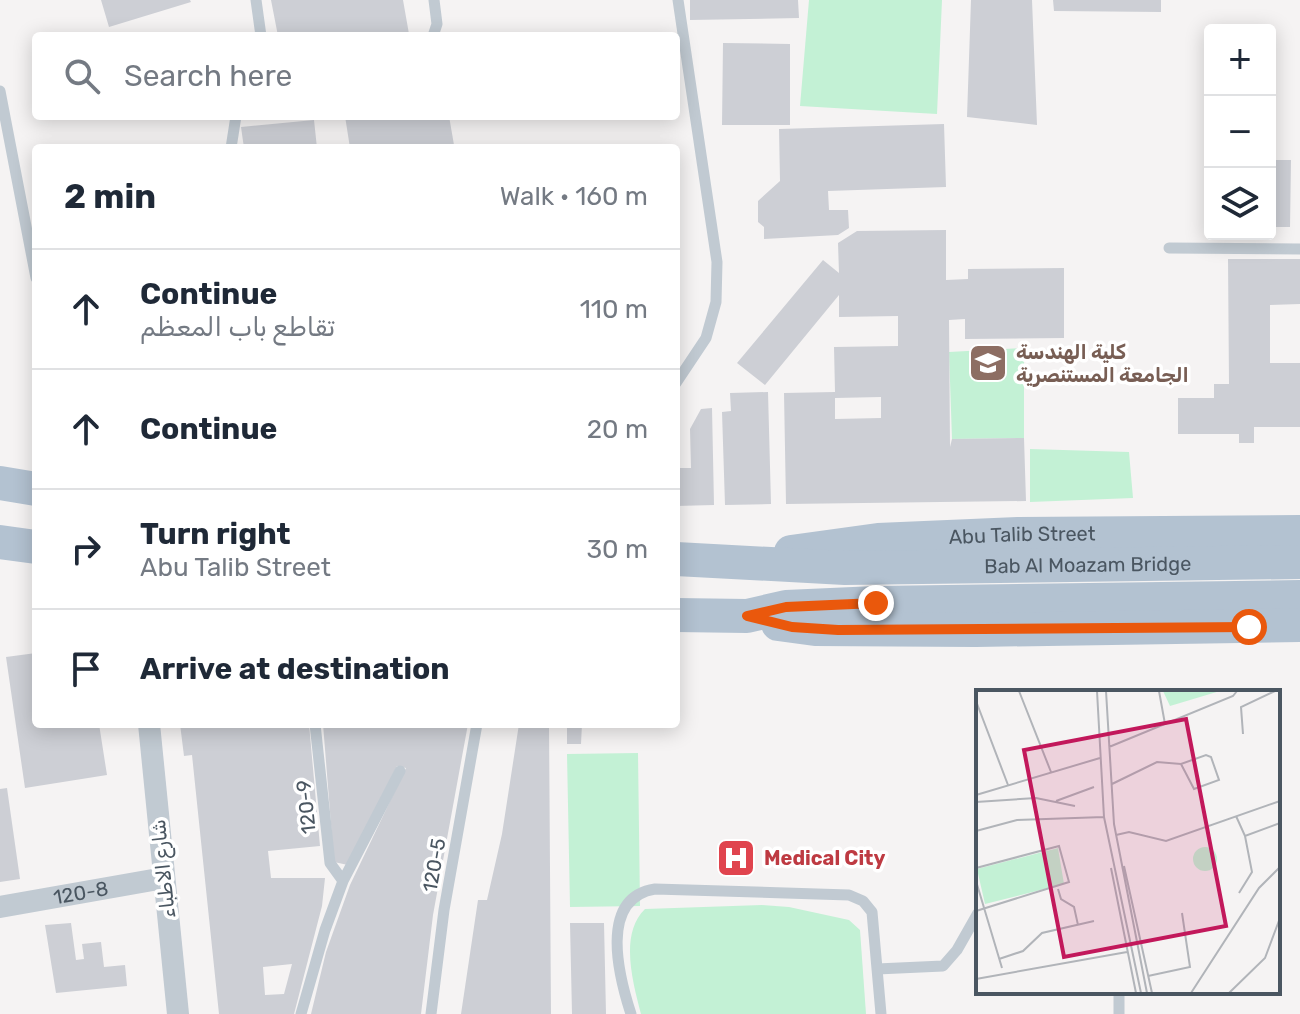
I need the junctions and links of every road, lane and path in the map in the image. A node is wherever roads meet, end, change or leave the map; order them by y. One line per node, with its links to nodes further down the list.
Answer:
1 (256, 0): 4 (lane)
2 (434, 0): 5 (lane)
3 (678, 0): 13 (lane)
4 (260, 32)
5 (434, 32)
6 (0, 91): 8 (lane)
7 (235, 120): 9 (lane)
8 (4, 130): 12 (lane)
9 (232, 144)
10 (1169, 248): 11 (lane)
11 (1300, 249)
12 (32, 260)
13 (680, 377)
14 (0, 483): 15 (main road)
15 (32, 488)
16 (1300, 532): 20 (main road, Abu Talib Street)
17 (0, 542): 18 (main road)
18 (32, 546)
19 (680, 559): 20 (main road, Abu Talib Street)
20 (748, 561): 22 (main road, Abu Talib Street)
21 (1300, 562): 22 (main road, Bab Al Moazam Bridge)
22 (875, 567)
23 (1300, 597): 25 (main road, Bab Al Moazam Bridge)
24 (680, 615): 25 (main road)
25 (747, 616): 26 (main road)
26 (1300, 625)
27 (149, 728): 31 (street, شارع الاطباء)
28 (315, 728): 32 (lane, 120-9)
29 (476, 728): 38 (lane, 120-5)
30 (400, 771): 32 (lane)
31 (164, 878): 33 (street, 120-8); 36 (street, شارع الاطباء)
32 (343, 881): 37 (lane)
33 (0, 907)
34 (976, 917): 35 (lane)
35 (877, 969): 39 (lane); 40 (lane)
36 (178, 1014)
37 (301, 1014)
38 (431, 1014)
39 (631, 1014)
40 (881, 1014)

